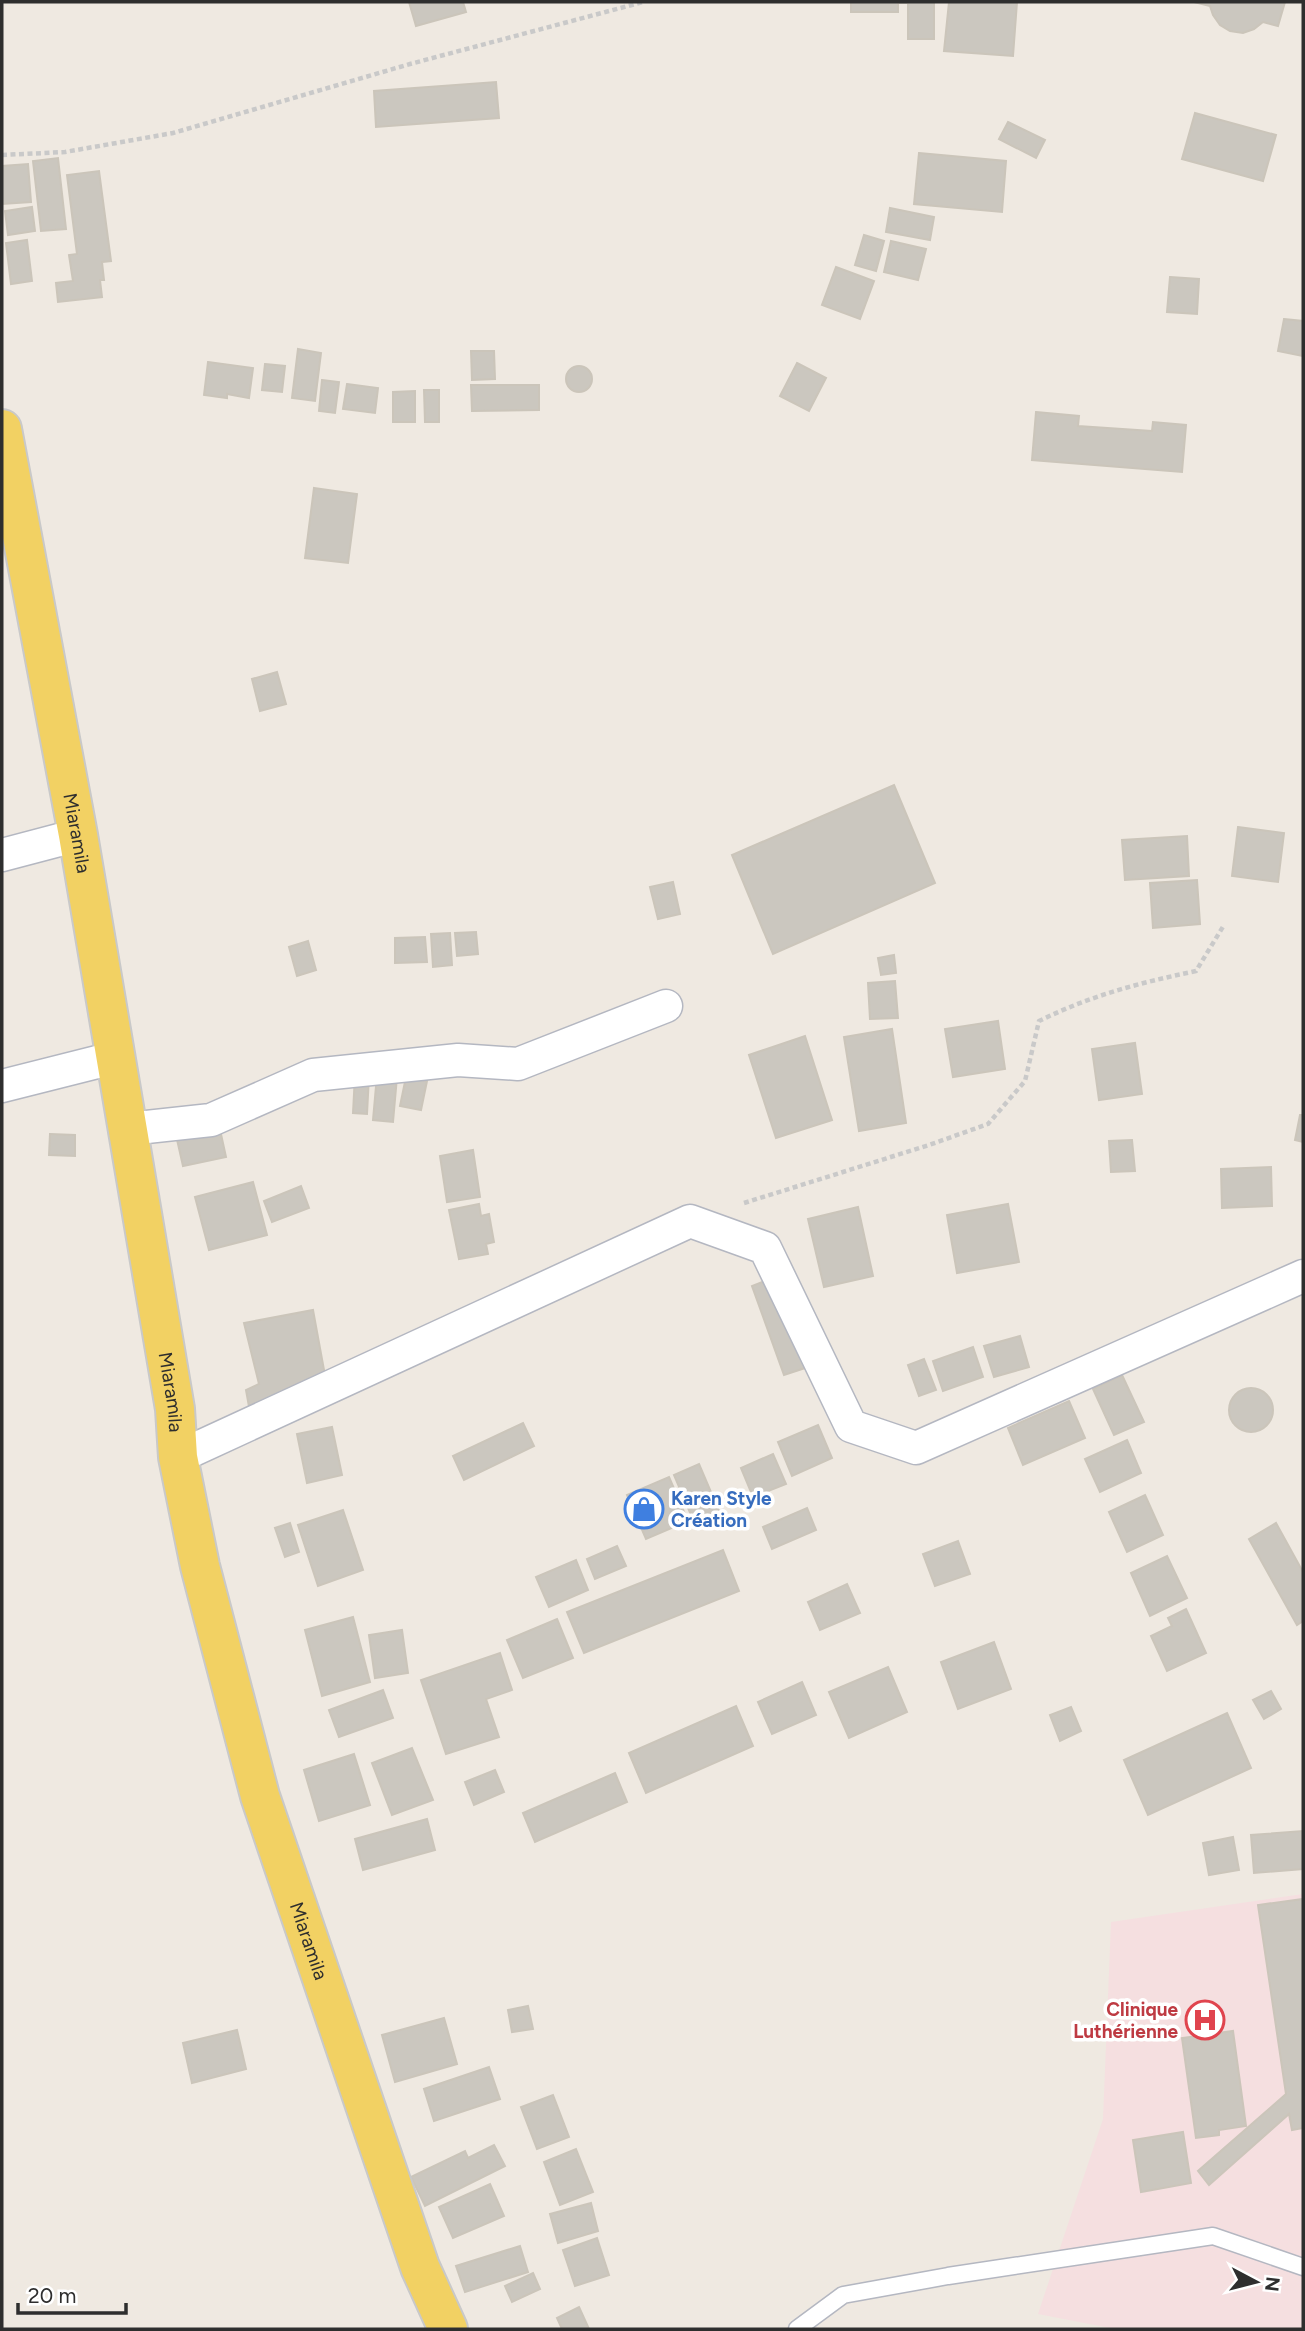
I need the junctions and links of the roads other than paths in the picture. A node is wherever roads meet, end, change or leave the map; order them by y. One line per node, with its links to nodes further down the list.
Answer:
1 (2, 429): 2 (main road, Miaramila)
2 (78, 835): 3 (street); 5 (main road, Miaramila)
3 (2, 855)
4 (666, 1006): 7 (street)
5 (117, 1057): 6 (street); 7 (main road, Miaramila)
6 (2, 1086)
7 (128, 1129): 9 (main road, Miaramila)
8 (1303, 1276): 9 (street)
9 (178, 1457): 11 (main road, Miaramila)
10 (1303, 2267): 12 (lane)
11 (448, 2329)
12 (797, 2329)

